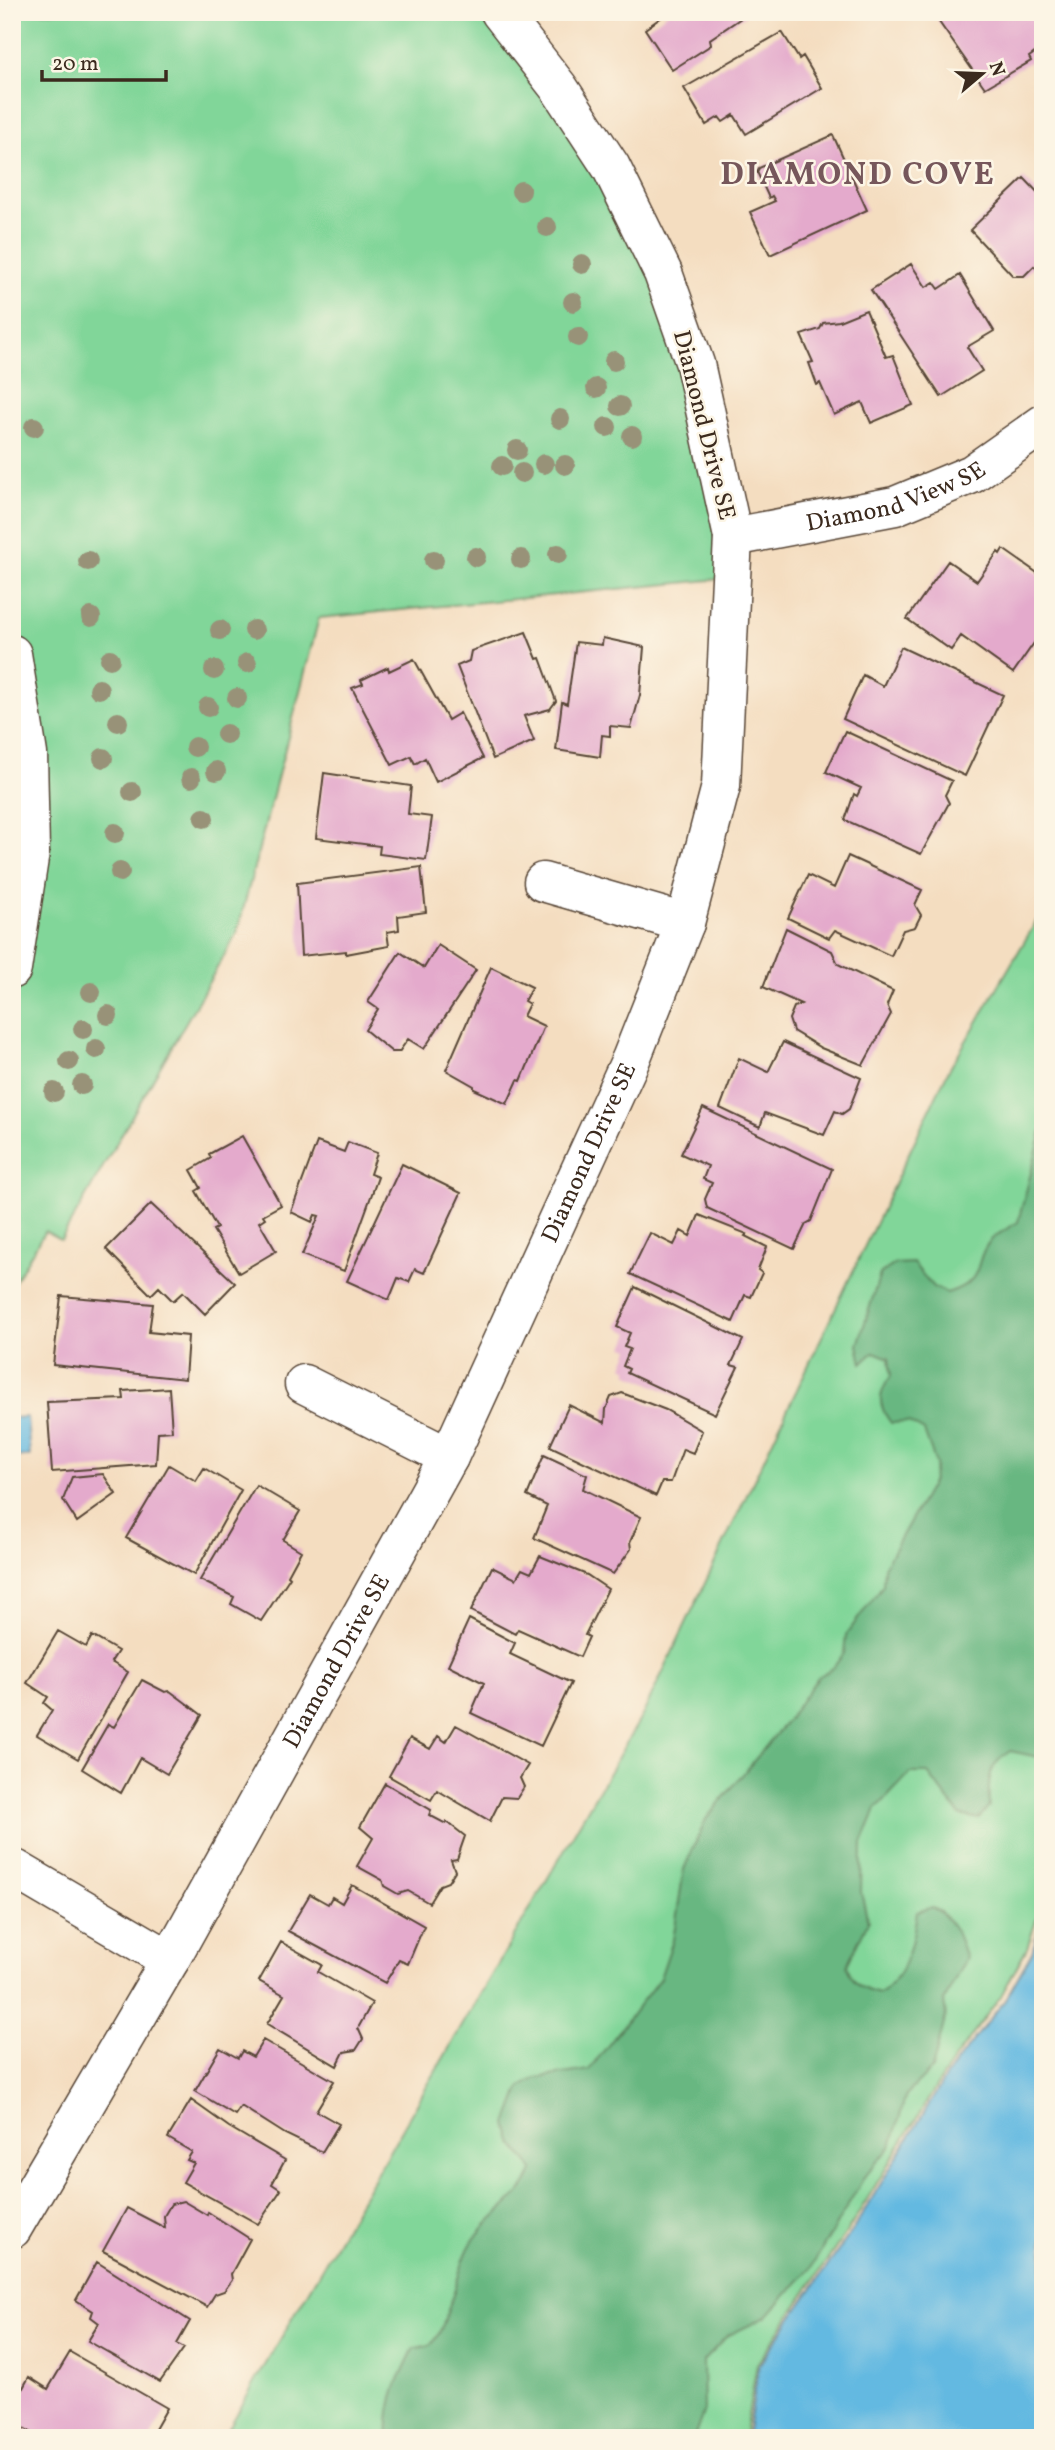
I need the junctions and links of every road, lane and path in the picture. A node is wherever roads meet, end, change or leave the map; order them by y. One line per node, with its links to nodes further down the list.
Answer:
1 (500, 12): 3 (street, Diamond Drive SE)
2 (1043, 424): 3 (street, Diamond View SE)
3 (733, 537): 6 (street, Diamond Drive SE)
4 (12, 654): 7 (street)
5 (543, 882): 6 (street)
6 (685, 923): 9 (street, Diamond Drive SE)
7 (12, 969)
8 (304, 1384): 9 (street)
9 (449, 1457): 11 (street, Diamond Drive SE)
10 (15, 1869): 11 (street)
11 (170, 1960): 12 (street, Diamond Drive SE)
12 (12, 2229)

